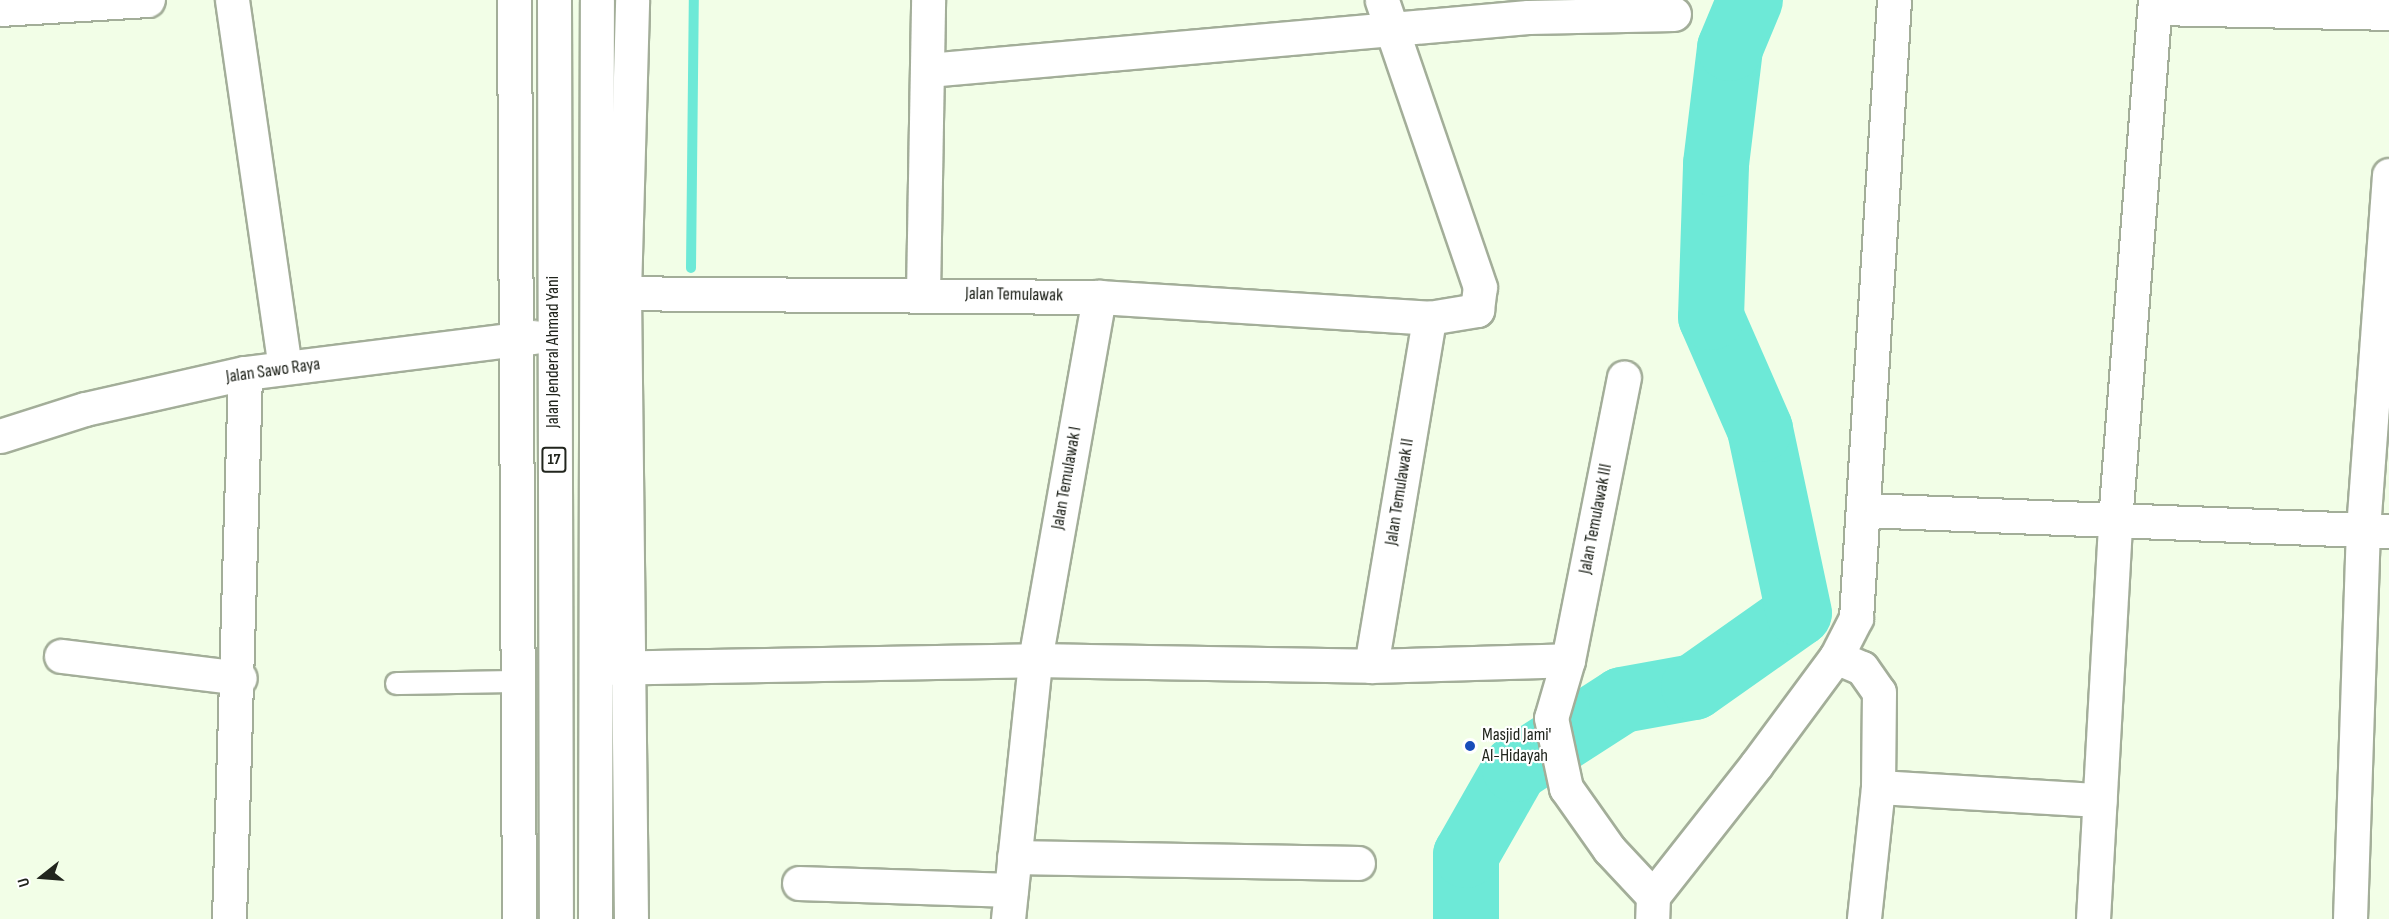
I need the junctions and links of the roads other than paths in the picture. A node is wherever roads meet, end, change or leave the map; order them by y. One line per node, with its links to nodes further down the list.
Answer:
1 (148, 0): 8 (main road)
2 (232, 0): 23 (main road)
3 (514, 0): 22 (main road)
4 (554, 0): 21 (main road, Jalan Jenderal Ahmad Yani / 17)
5 (928, 0): 14 (main road)
6 (1894, 0): 29 (main road)
7 (2155, 4): 11 (main road); 30 (main road)
8 (0, 9)
9 (597, 9): 10 (main road); 15 (main road)
10 (631, 9): 15 (main road)
11 (2389, 13)
12 (1674, 14): 13 (main road)
13 (1386, 15): 14 (main road); 20 (main road, Jalan Temulawak)
14 (928, 70): 18 (main road)
15 (612, 175): 17 (main road)
16 (2389, 175): 31 (main road)
17 (611, 292): 18 (main road, Jalan Temulawak); 37 (main road)
18 (923, 294): 19 (main road, Jalan Temulawak)
19 (1100, 297): 20 (main road, Jalan Temulawak); 34 (main road, Jalan Temulawak I)
20 (1429, 318): 36 (main road, Jalan Temulawak II)
21 (553, 335): 22 (main road, Jalan Sawo Raya); 28 (main road, Jalan Jenderal Ahmad Yani / 17)
22 (514, 339): 23 (main road, Jalan Sawo Raya); 27 (main road)
23 (285, 367): 24 (main road, Jalan Sawo Raya)
24 (245, 373): 26 (main road, Jalan Sawo Raya); 38 (main road)
25 (1624, 378): 35 (main road, Jalan Temulawak III)
26 (0, 436)
27 (514, 440): 28 (main road); 40 (main road)
28 (554, 440): 39 (main road, Jalan Jenderal Ahmad Yani / 17)
29 (1863, 510): 30 (main road); 33 (main road)
30 (2115, 521): 31 (main road); 43 (main road)
31 (2376, 530): 60 (main road)
32 (61, 656): 38 (main road)
33 (1836, 657): 42 (main road); 52 (main road)
34 (1035, 660): 36 (main road); 37 (main road); 46 (main road, Jalan Temulawak I)
35 (1568, 660): 36 (main road); 52 (main road, Jalan Temulawak III)
36 (1371, 666)
37 (612, 668): 44 (main road); 45 (main road)
38 (240, 678): 53 (main road)
39 (555, 678): 40 (main road); 48 (main road, Jalan Jenderal Ahmad Yani / 17)
40 (516, 681): 41 (lane); 47 (main road)
41 (396, 683)
42 (1878, 788): 43 (main road); 58 (main road)
43 (2100, 800): 59 (main road)
44 (596, 824): 45 (main road); 56 (main road)
45 (630, 825): 57 (main road)
46 (1014, 857): 49 (main road); 51 (main road, Jalan Temulawak I)
47 (518, 860): 48 (main road); 54 (main road)
48 (555, 862): 55 (main road, Jalan Jenderal Ahmad Yani / 17)
49 (1358, 863)
50 (799, 883): 51 (main road)
51 (1010, 905)
52 (1653, 907)
53 (229, 919)
54 (519, 919)
55 (556, 919)
56 (595, 919)
57 (631, 919)
58 (1864, 919)
59 (2094, 919)
60 (2349, 919)

